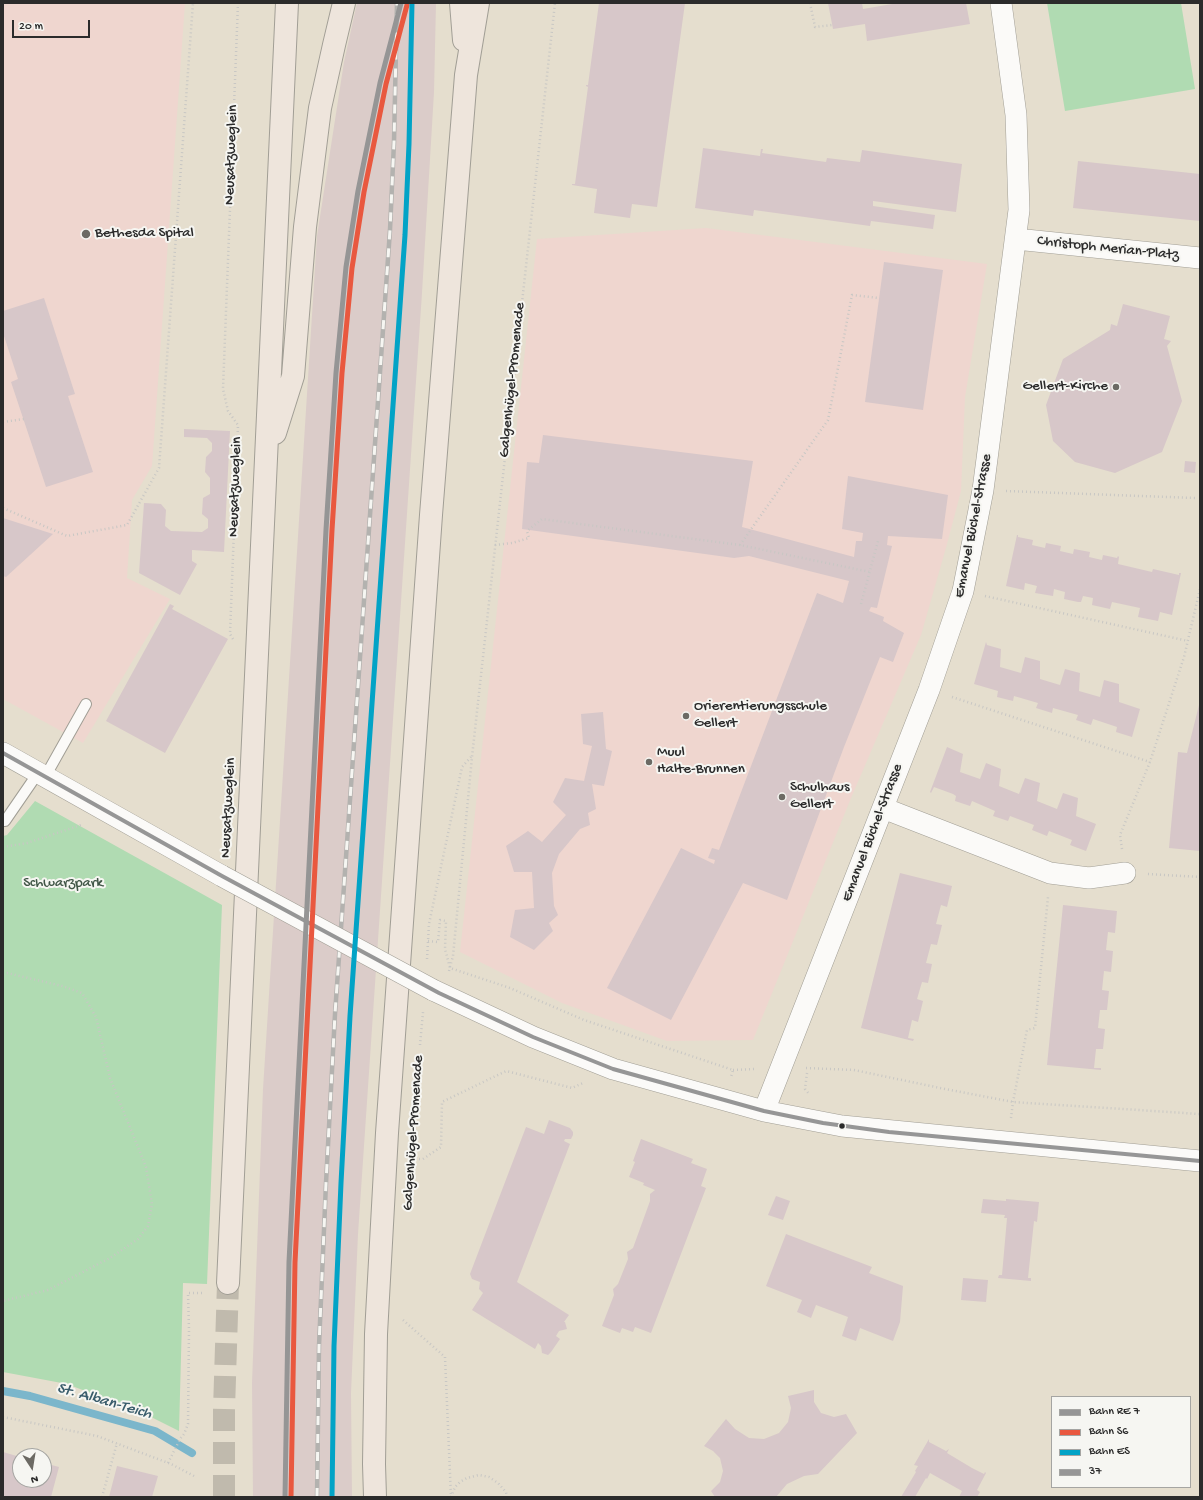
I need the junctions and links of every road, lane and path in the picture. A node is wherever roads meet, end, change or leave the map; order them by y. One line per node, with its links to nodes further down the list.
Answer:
1 (193, 3): 20 (path)
2 (238, 3): 28 (path, Neusatzweglein)
3 (287, 3): 17 (highway)
4 (344, 3): 17 (highway)
5 (460, 3): 11 (highway)
6 (478, 3): 11 (highway)
7 (555, 3): 22 (path, Galgenhügel-Promenade)
8 (810, 3): 10 (path)
9 (1001, 3): 12 (street, Emanuel Büchel-Strasse)
10 (832, 25)
11 (466, 75): 68 (highway)
12 (1016, 239): 13 (street, Christoph Merian-Platz); 18 (street, Emanuel Büchel-Strasse)
13 (1200, 258)
14 (879, 298): 23 (path)
15 (24, 419): 16 (path)
16 (3, 422)
17 (266, 460): 61 (highway)
18 (983, 490): 19 (path); 26 (street, Emanuel Büchel-Strasse)
19 (1195, 498)
20 (3, 508)
21 (878, 541): 24 (path)
22 (495, 545): 23 (path); 33 (path, Galgenhügel-Promenade)
23 (740, 545): 24 (path)
24 (870, 572): 27 (path)
25 (1200, 589): 29 (path)
26 (963, 591): 29 (path); 30 (street, Emanuel Büchel-Strasse)
27 (861, 604)
28 (234, 640)
29 (1188, 641): 34 (path)
30 (928, 690): 34 (path); 37 (street, Emanuel Büchel-Strasse)
31 (86, 704): 35 (lane)
32 (3, 753): 35 (street)
33 (472, 757): 43 (path, Galgenhügel-Promenade); 45 (path, Galgenhügel-Promenade)
34 (1150, 762): 40 (path)
35 (41, 775): 36 (street); 38 (lane)
36 (97, 806): 39 (path); 47 (street, bridge)
37 (883, 808): 41 (street); 52 (street, Emanuel Büchel-Strasse)
38 (3, 821)
39 (3, 847)
40 (1125, 873): 41 (street); 42 (path)
41 (1050, 874): 55 (path)
42 (1200, 877)
43 (428, 941): 44 (path, Galgenhügel-Promenade); 45 (path)
44 (426, 964)
45 (450, 968): 47 (path, Galgenhügel-Promenade)
46 (3, 974): 63 (path)
47 (436, 992): 50 (street)
48 (423, 1011): 49 (path, Galgenhügel-Promenade)
49 (420, 1050)
50 (613, 1068): 56 (street); 59 (path, Galgenhügel-Promenade)
51 (807, 1068): 52 (path); 54 (path); 55 (path)
52 (781, 1069): 53 (path); 56 (street, Emanuel Büchel-Strasse)
53 (733, 1070)
54 (809, 1095)
55 (1013, 1102): 57 (path); 58 (path)
56 (764, 1111): 58 (street)
57 (1200, 1114)
58 (1008, 1142): 60 (street)
59 (412, 1151)
60 (1200, 1161)
61 (228, 1283)
62 (202, 1293): 67 (path)
63 (3, 1301)
64 (403, 1320): 73 (path, bridge)
65 (3, 1417): 66 (path)
66 (117, 1443): 67 (path); 70 (path)
67 (168, 1463): 69 (path)
68 (374, 1464): 71 (highway); 72 (highway)
69 (194, 1476)
70 (102, 1497)
71 (375, 1497)
72 (379, 1497)
73 (451, 1497): 74 (path)
74 (507, 1497)

